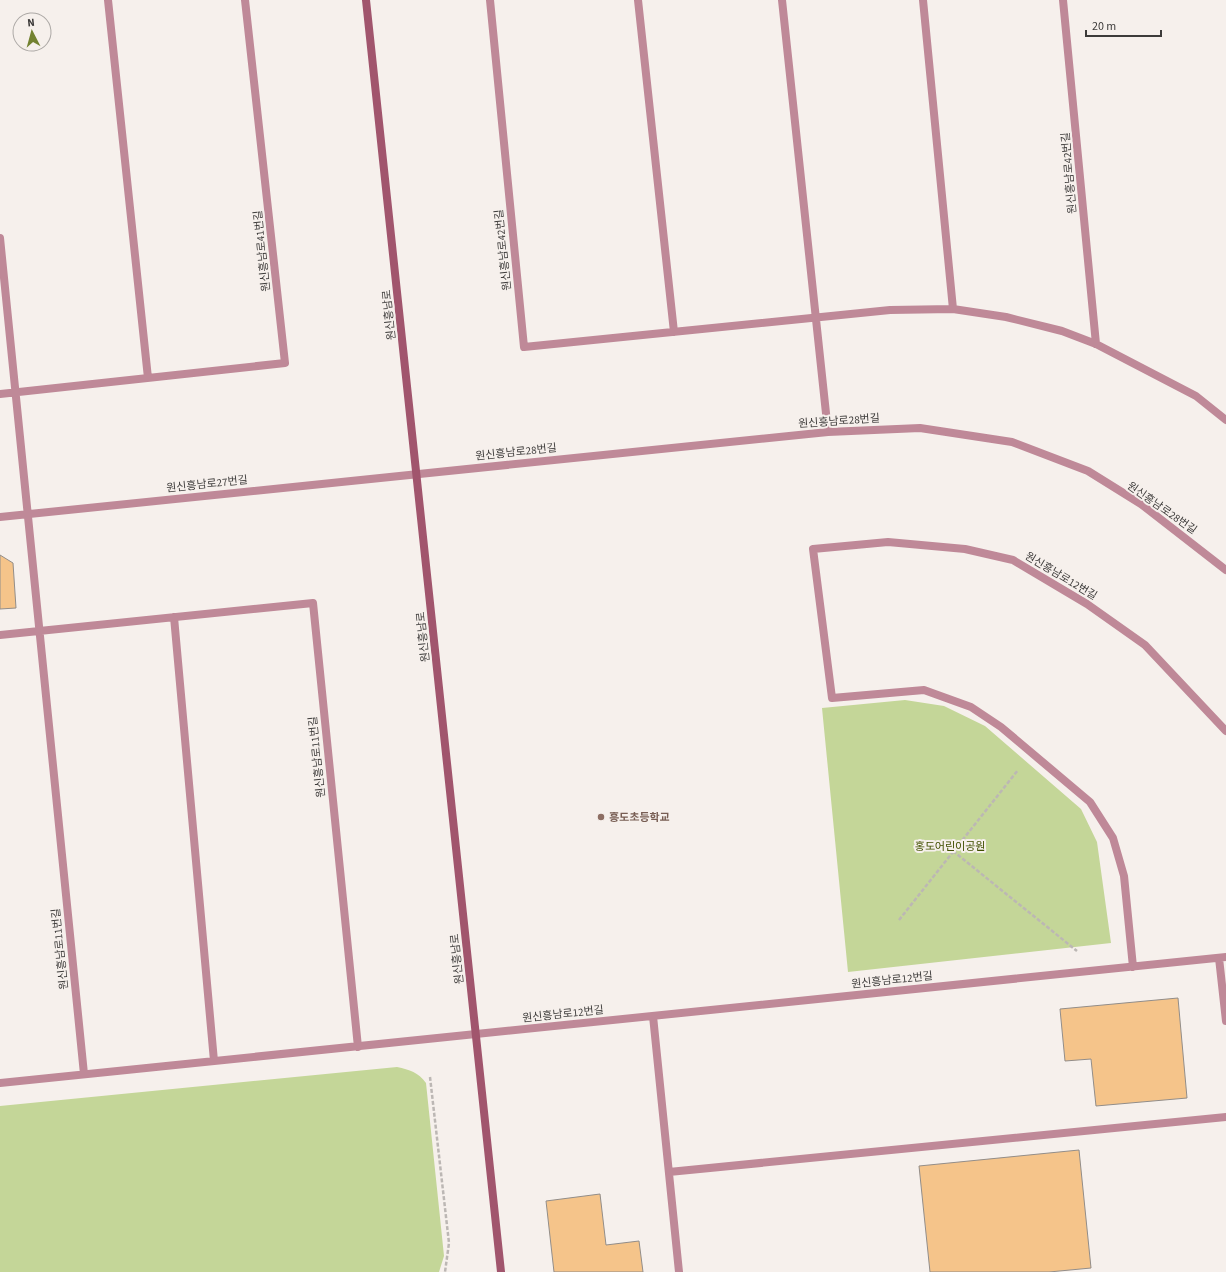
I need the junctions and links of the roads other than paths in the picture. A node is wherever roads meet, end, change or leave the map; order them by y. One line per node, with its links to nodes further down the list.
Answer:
1 (108, 0): 15 (street)
2 (244, 0): 15 (street, 원신흥남로41번길)
3 (366, 0): 20 (street, 원신흥남로)
4 (490, 0): 13 (street, 원신흥남로42번길)
5 (638, 0): 13 (street)
6 (782, 0): 12 (street)
7 (923, 0): 11 (street)
8 (1063, 0): 14 (street, 원신흥남로42번길)
9 (0, 238): 10 (street)
10 (0, 242): 16 (street)
11 (953, 309): 12 (street, 원신흥남로42번길); 14 (street, 원신흥남로42번길)
12 (816, 318): 13 (street, 원신흥남로42번길); 19 (street)
13 (674, 332)
14 (1096, 344): 18 (street, 원신흥남로42번길)
15 (148, 378): 16 (street, 원신흥남로41번길)
16 (16, 392): 17 (street, 원신흥남로41번길); 21 (street)
17 (0, 394)
18 (1226, 420)
19 (828, 432): 20 (street, 원신흥남로28번길); 23 (street, 원신흥남로28번길)
20 (417, 473): 21 (street, 원신흥남로27번길); 32 (street, 원신흥남로)
21 (28, 514): 22 (street, 원신흥남로27번길); 25 (street)
22 (0, 517)
23 (1226, 570)
24 (174, 617): 25 (street, 원신흥남로11번길); 33 (street, 원신흥남로11번길); 34 (street)
25 (40, 631): 26 (street, 원신흥남로11번길); 35 (street, 원신흥남로11번길)
26 (0, 635)
27 (1226, 731): 29 (street, 원신흥남로12번길)
28 (1223, 957): 29 (street, 원신흥남로12번길); 31 (street, 원신흥남로12번길)
29 (1133, 967): 30 (street, 원신흥남로12번길)
30 (653, 1016): 32 (street, 원신흥남로12번길); 38 (street)
31 (1226, 1021)
32 (476, 1034): 33 (street); 39 (street, 원신흥남로)
33 (358, 1046): 34 (street)
34 (214, 1061): 35 (street)
35 (84, 1074): 36 (street)
36 (0, 1083)
37 (1226, 1117): 38 (street)
38 (669, 1172): 40 (street)
39 (501, 1272)
40 (679, 1272)

